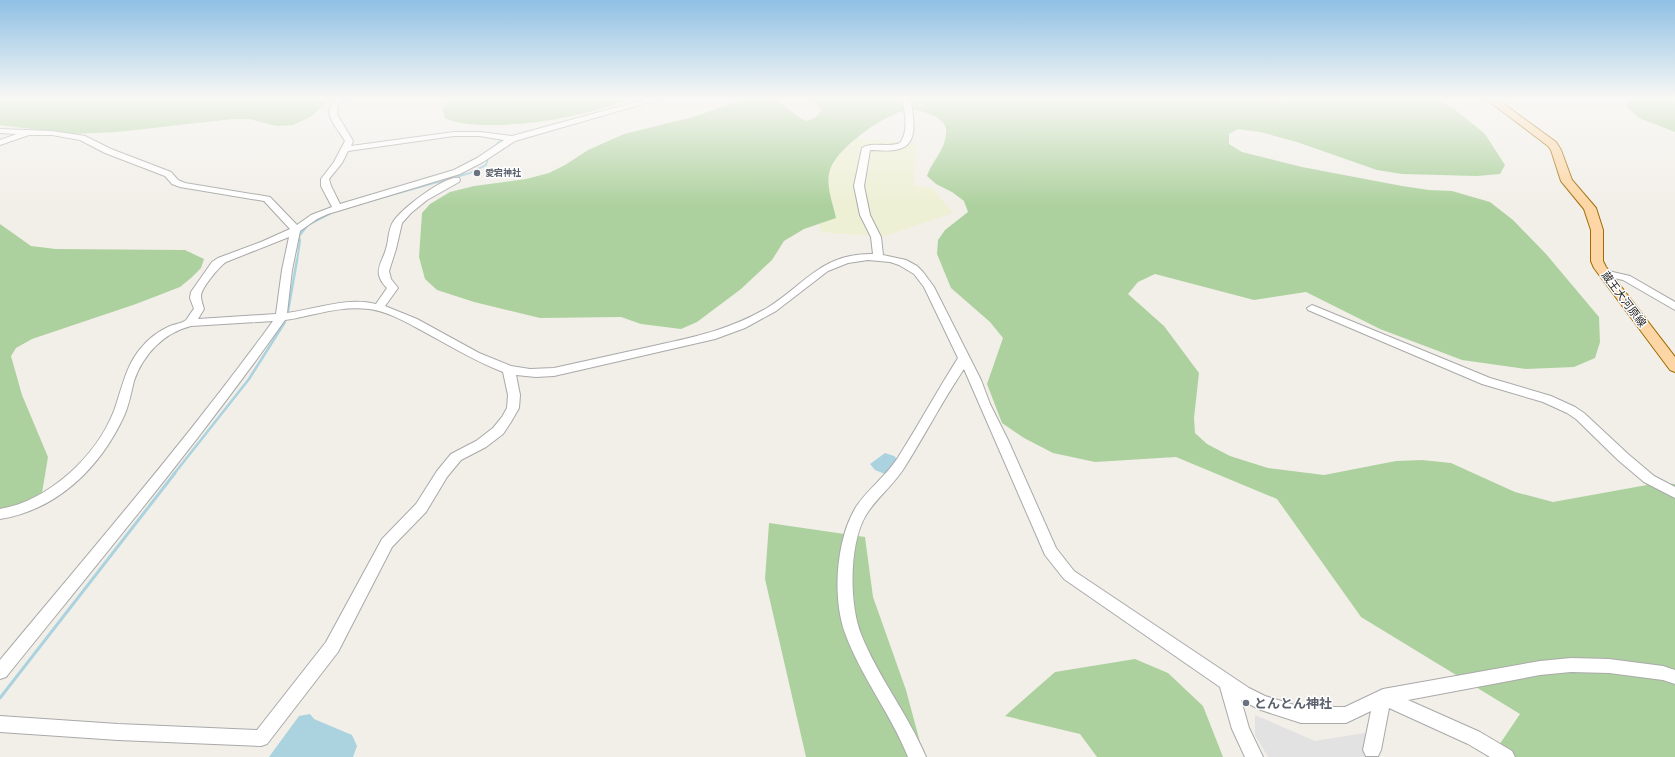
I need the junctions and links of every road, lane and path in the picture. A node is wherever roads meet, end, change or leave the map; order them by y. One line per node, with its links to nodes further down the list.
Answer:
1 (24, 134): 10 (street)
2 (61, 134): 14 (street)
3 (344, 134): 11 (street)
4 (452, 134): 11 (street)
5 (482, 134): 9 (street)
6 (527, 134): 9 (street)
7 (908, 134): 15 (street)
8 (1539, 134): 16 (main road, 蔵王大河原線)
9 (512, 139): 12 (street)
10 (0, 143)
11 (344, 149): 13 (street)
12 (463, 173): 13 (street); 18 (street)
13 (337, 207): 14 (street)
14 (296, 230): 20 (street); 21 (street)
15 (878, 257): 22 (street); 24 (street)
16 (1604, 273): 17 (street); 23 (main road, 蔵王大河原線)
17 (1675, 307)
18 (378, 308): 20 (street); 24 (street)
19 (1312, 308): 25 (street)
20 (281, 317): 21 (street); 27 (street)
21 (190, 323): 26 (street)
22 (964, 359): 29 (street); 33 (street)
23 (1675, 367)
24 (509, 370): 31 (street)
25 (1675, 493)
26 (0, 514)
27 (0, 672)
28 (1675, 677): 30 (street)
29 (1227, 682): 30 (street); 34 (street)
30 (1383, 698): 32 (street); 35 (street)
31 (0, 724)
32 (1372, 750)
33 (917, 757)
34 (1254, 757)
35 (1506, 757)

